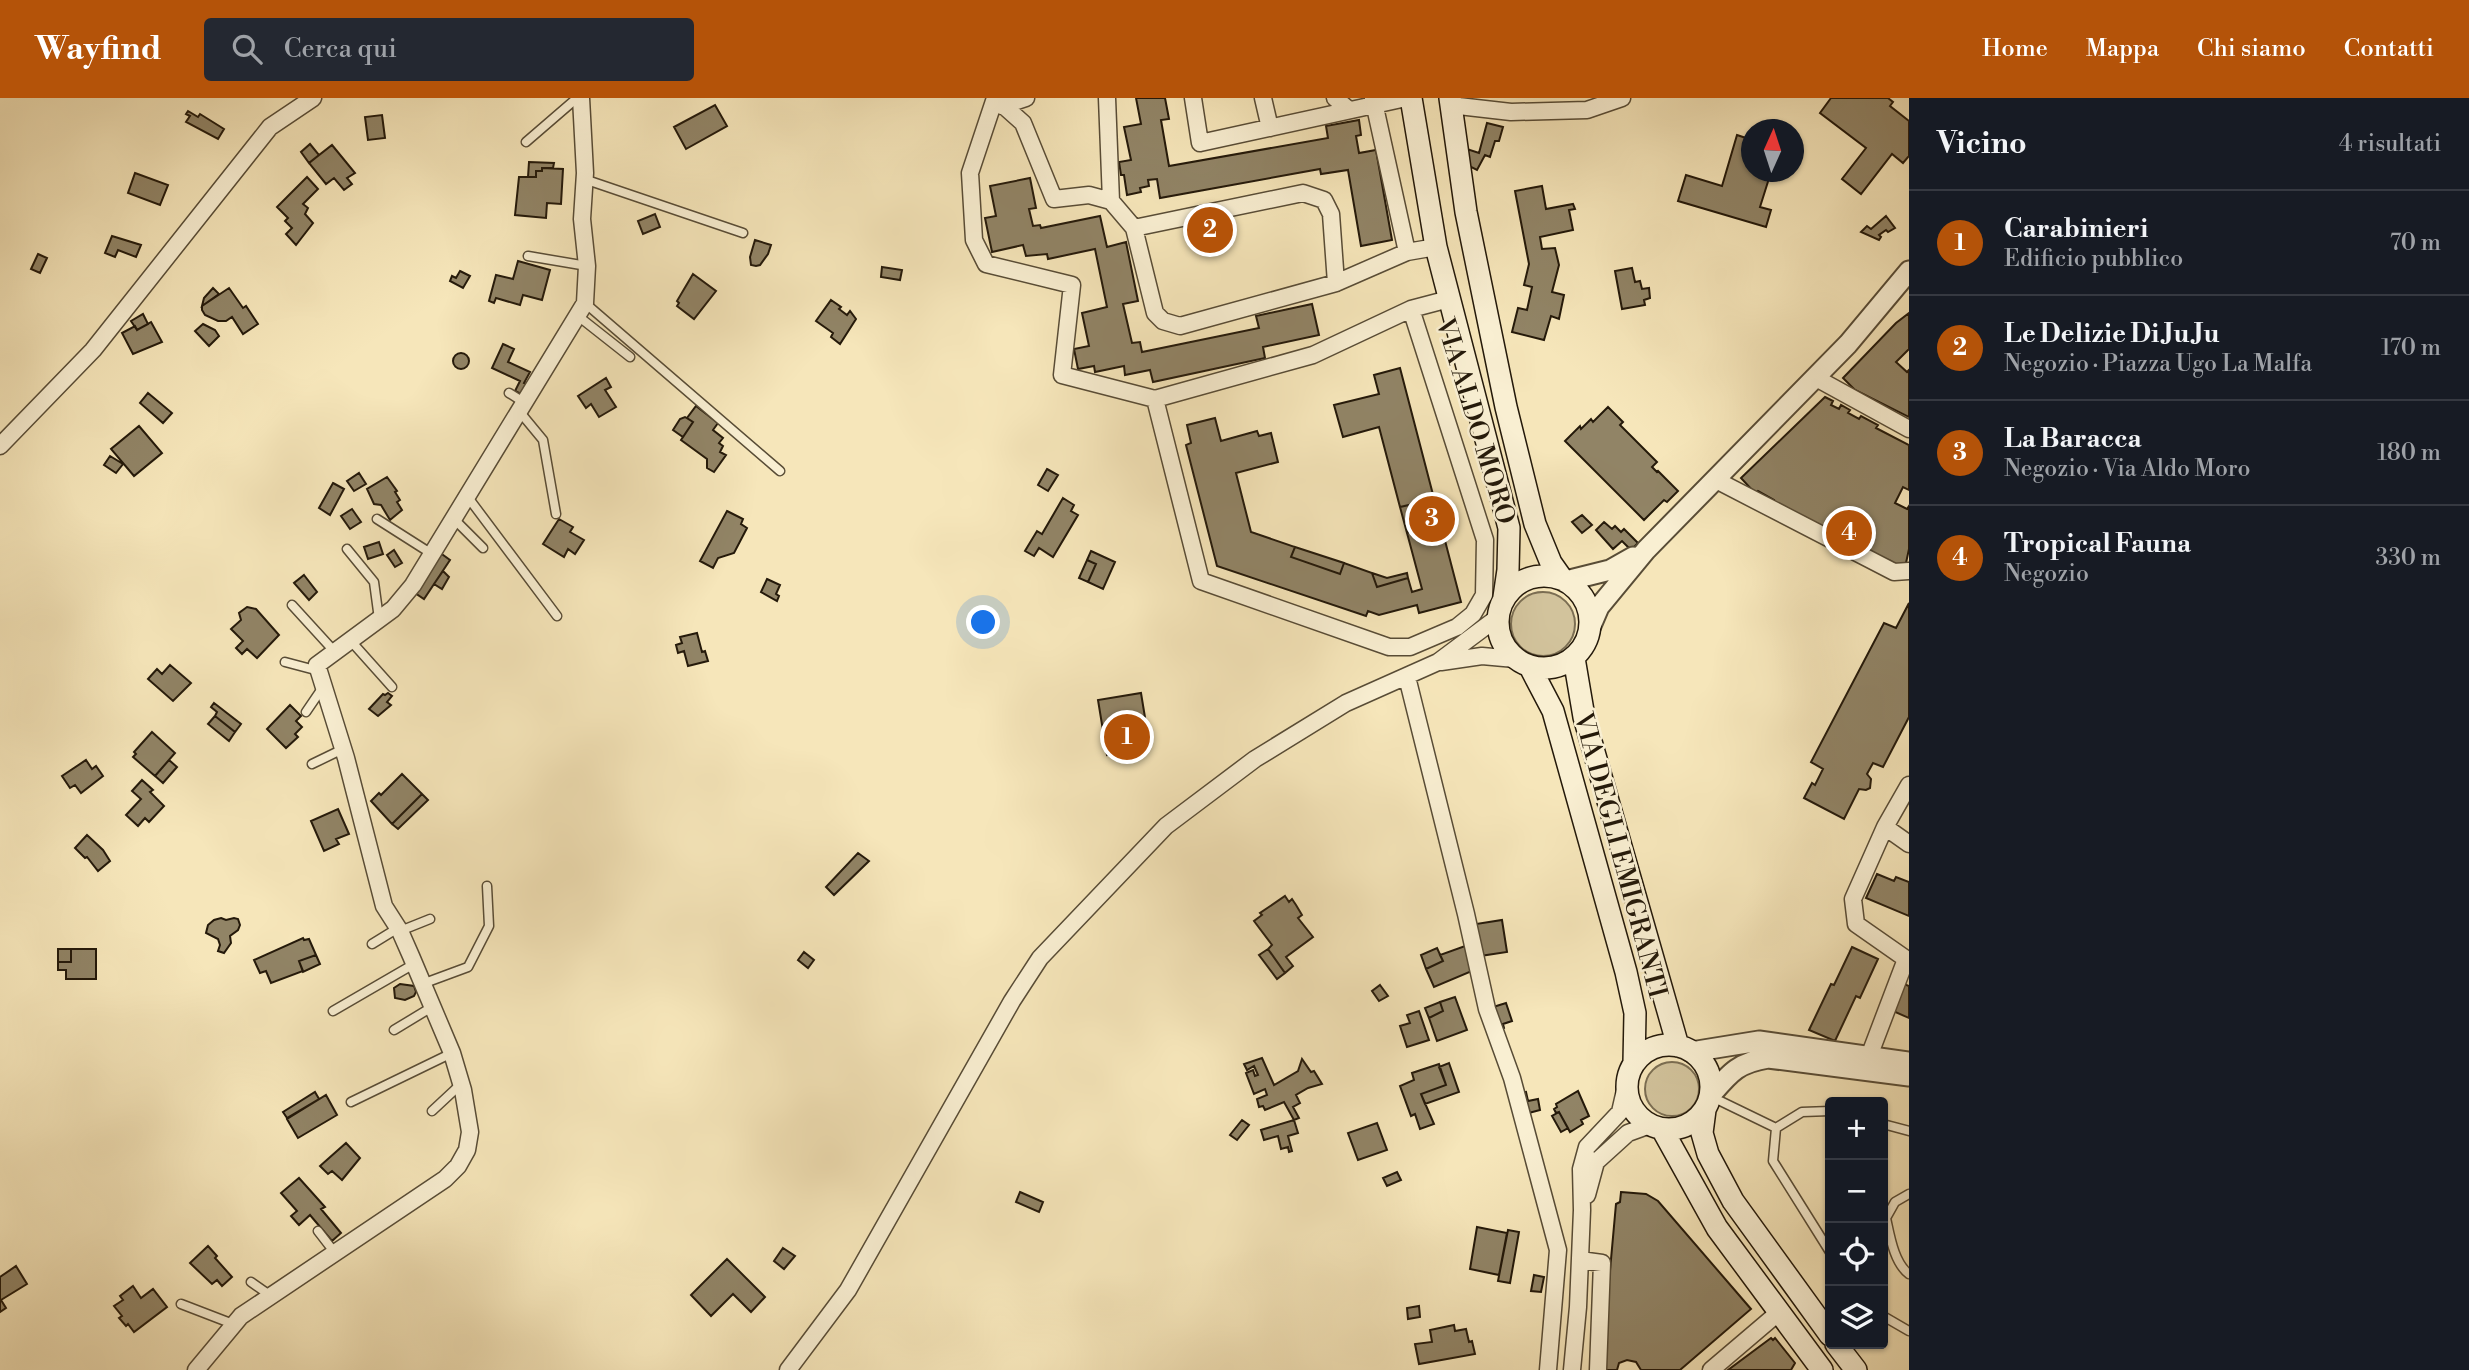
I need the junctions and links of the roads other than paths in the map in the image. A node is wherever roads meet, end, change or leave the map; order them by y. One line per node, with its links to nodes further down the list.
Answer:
1 (313, 98): 35 (street)
2 (579, 98): 15 (lane); 16 (street)
3 (1026, 98): 10 (street)
4 (1107, 98): 17 (street)
5 (1193, 98): 14 (street)
6 (1263, 98): 14 (street)
7 (1335, 98): 13 (street)
8 (1409, 98): 11 (street); 20 (main road, VIA ALDO MORO)
9 (1622, 98): 12 (street)
10 (997, 101): 17 (street); 32 (street)
11 (1373, 101): 13 (street); 21 (street)
12 (1450, 102): 49 (main road, VIA ALDO MORO)
13 (1349, 110): 14 (street)
14 (1270, 128)
15 (526, 142)
16 (584, 179): 19 (lane); 23 (street)
17 (1111, 201): 18 (street)
18 (1134, 228): 25 (street); 25 (street)
19 (743, 233)
20 (1436, 247): 21 (street); 26 (main road, VIA ALDO MORO)
21 (1407, 252): 25 (street)
22 (528, 256): 23 (lane)
23 (587, 266): 27 (street)
24 (1909, 271): 30 (street)
25 (1336, 283)
26 (1449, 299): 28 (street); 37 (main road, VIA ALDO MORO)
27 (582, 309): 29 (lane); 33 (street); 36 (lane)
28 (1411, 309): 32 (street); 38 (street, VIA ALDO MORO)
29 (630, 357)
30 (1816, 378): 34 (street); 39 (street)
31 (509, 393): 33 (lane)
32 (1156, 399): 38 (street, VIA ALDO MORO)
33 (522, 407): 40 (street); 41 (lane)
34 (1909, 429)
35 (0, 446)
36 (780, 471)
37 (1494, 472): 38 (street); 50 (main road, VIA ALDO MORO)
38 (1463, 473)
39 (1716, 480): 46 (street); 48 (street)
40 (467, 496): 43 (street); 52 (lane)
41 (556, 514)
42 (377, 519): 47 (lane)
43 (454, 519): 44 (lane); 47 (street)
44 (483, 548)
45 (347, 549): 54 (lane)
46 (1646, 550): 49 (street); 55 (street)
47 (432, 554): 54 (street)
48 (1902, 571)
49 (1564, 581): 50 (main road); 55 (main road)
50 (1504, 597): 53 (main road)
51 (292, 604): 57 (lane)
52 (557, 616)
53 (1497, 618): 60 (street); 61 (main road)
54 (379, 619): 56 (street)
55 (1590, 628): 58 (main road)
56 (350, 640): 57 (street); 65 (lane)
57 (334, 651): 62 (street)
58 (1574, 658): 61 (main road); 82 (main road, VIA DEGLI EMIGRANTI)
59 (285, 662): 62 (lane)
60 (1438, 662): 61 (street); 63 (street)
61 (1522, 663): 86 (main road, VIA DEGLI EMIGRANTI)
62 (318, 670): 64 (street)
63 (1407, 677): 115 (street); 116 (street)
64 (323, 687): 66 (lane); 67 (street)
65 (392, 687)
66 (306, 712)
67 (343, 749): 68 (lane); 74 (street)
68 (312, 764)
69 (1909, 785): 70 (street)
70 (1885, 827): 71 (street); 76 (street)
71 (1909, 844)
72 (487, 886): 78 (lane)
73 (430, 919): 74 (lane)
74 (399, 930): 75 (lane); 77 (street)
75 (372, 944)
76 (1908, 960): 85 (street)
77 (414, 964): 78 (street); 80 (lane)
78 (422, 984): 79 (street)
79 (432, 1007): 81 (lane); 83 (street)
80 (333, 1011)
81 (394, 1030)
82 (1685, 1049): 85 (street); 86 (main road); 90 (main road, VIA DEGLI EMIGRANTI)
83 (452, 1053): 88 (street); 89 (lane)
84 (1909, 1062): 85 (street)
85 (1866, 1063): 87 (street); 90 (street)
86 (1631, 1070): 94 (main road, VIA DEGLI EMIGRANTI); 98 (street)
87 (1909, 1076)
88 (461, 1084): 91 (lane); 101 (street)
89 (351, 1102)
90 (1708, 1103): 94 (main road); 95 (lane); 110 (main road, VIA DEGLI EMIGRANTI)
91 (432, 1111)
92 (1825, 1111): 95 (lane)
93 (1888, 1125): 96 (lane)
94 (1656, 1127): 98 (street); 107 (main road, VIA DEGLI EMIGRANTI)
95 (1776, 1128): 100 (lane)
96 (1909, 1131)
97 (1909, 1195): 103 (lane)
98 (1582, 1210): 102 (street)
99 (318, 1231): 101 (lane)
100 (1825, 1244)
101 (335, 1253): 105 (street)
102 (1580, 1260): 117 (street); 118 (street)
103 (1909, 1274)
104 (251, 1282): 105 (lane)
105 (271, 1296): 109 (street)
106 (181, 1304): 109 (lane)
107 (1778, 1313): 113 (main road, VIA DEGLI EMIGRANTI); 119 (street)
108 (1888, 1318): 111 (lane)
109 (233, 1324): 114 (street)
110 (1825, 1328)
111 (1909, 1331)
112 (1840, 1349): 120 (main road)
113 (1820, 1369)
114 (196, 1370)
115 (788, 1370)
116 (1548, 1370)
117 (1572, 1370)
118 (1598, 1370)
119 (1711, 1370)
120 (1856, 1370)

